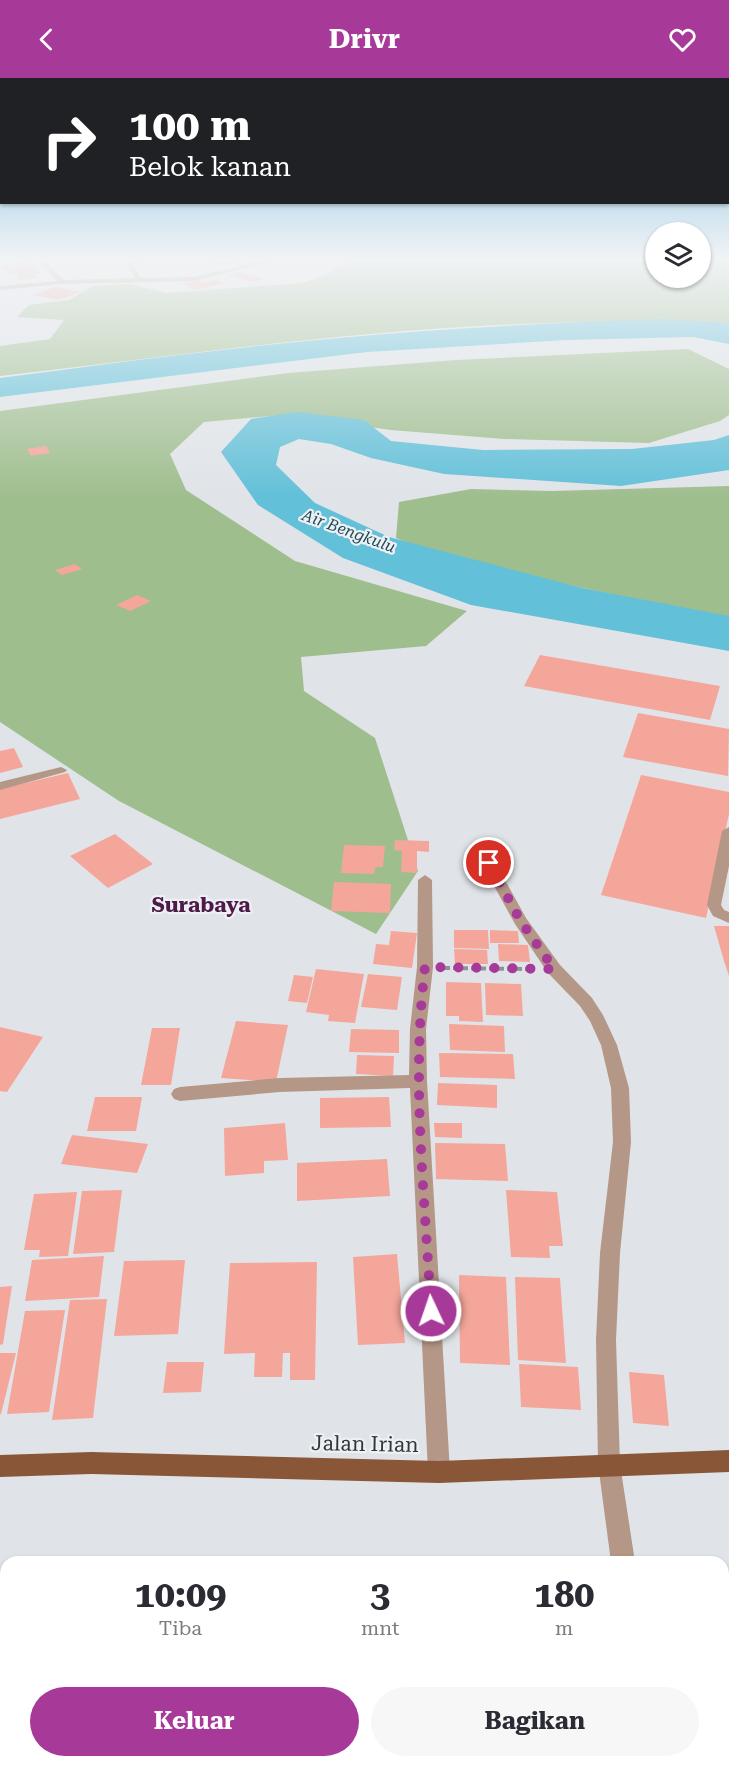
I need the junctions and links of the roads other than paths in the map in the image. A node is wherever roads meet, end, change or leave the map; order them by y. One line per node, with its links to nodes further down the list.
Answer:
1 (61, 770): 2 (lane)
2 (0, 786)
3 (729, 831): 6 (street)
4 (478, 844): 10 (street)
5 (425, 880): 7 (street)
6 (729, 918)
7 (418, 1081): 8 (street); 12 (street)
8 (180, 1094)
9 (729, 1461): 10 (main road, Jalan Irian)
10 (609, 1464): 12 (main road, Jalan Irian); 13 (street)
11 (0, 1466): 12 (main road, Jalan Irian)
12 (439, 1472)
13 (622, 1556)

